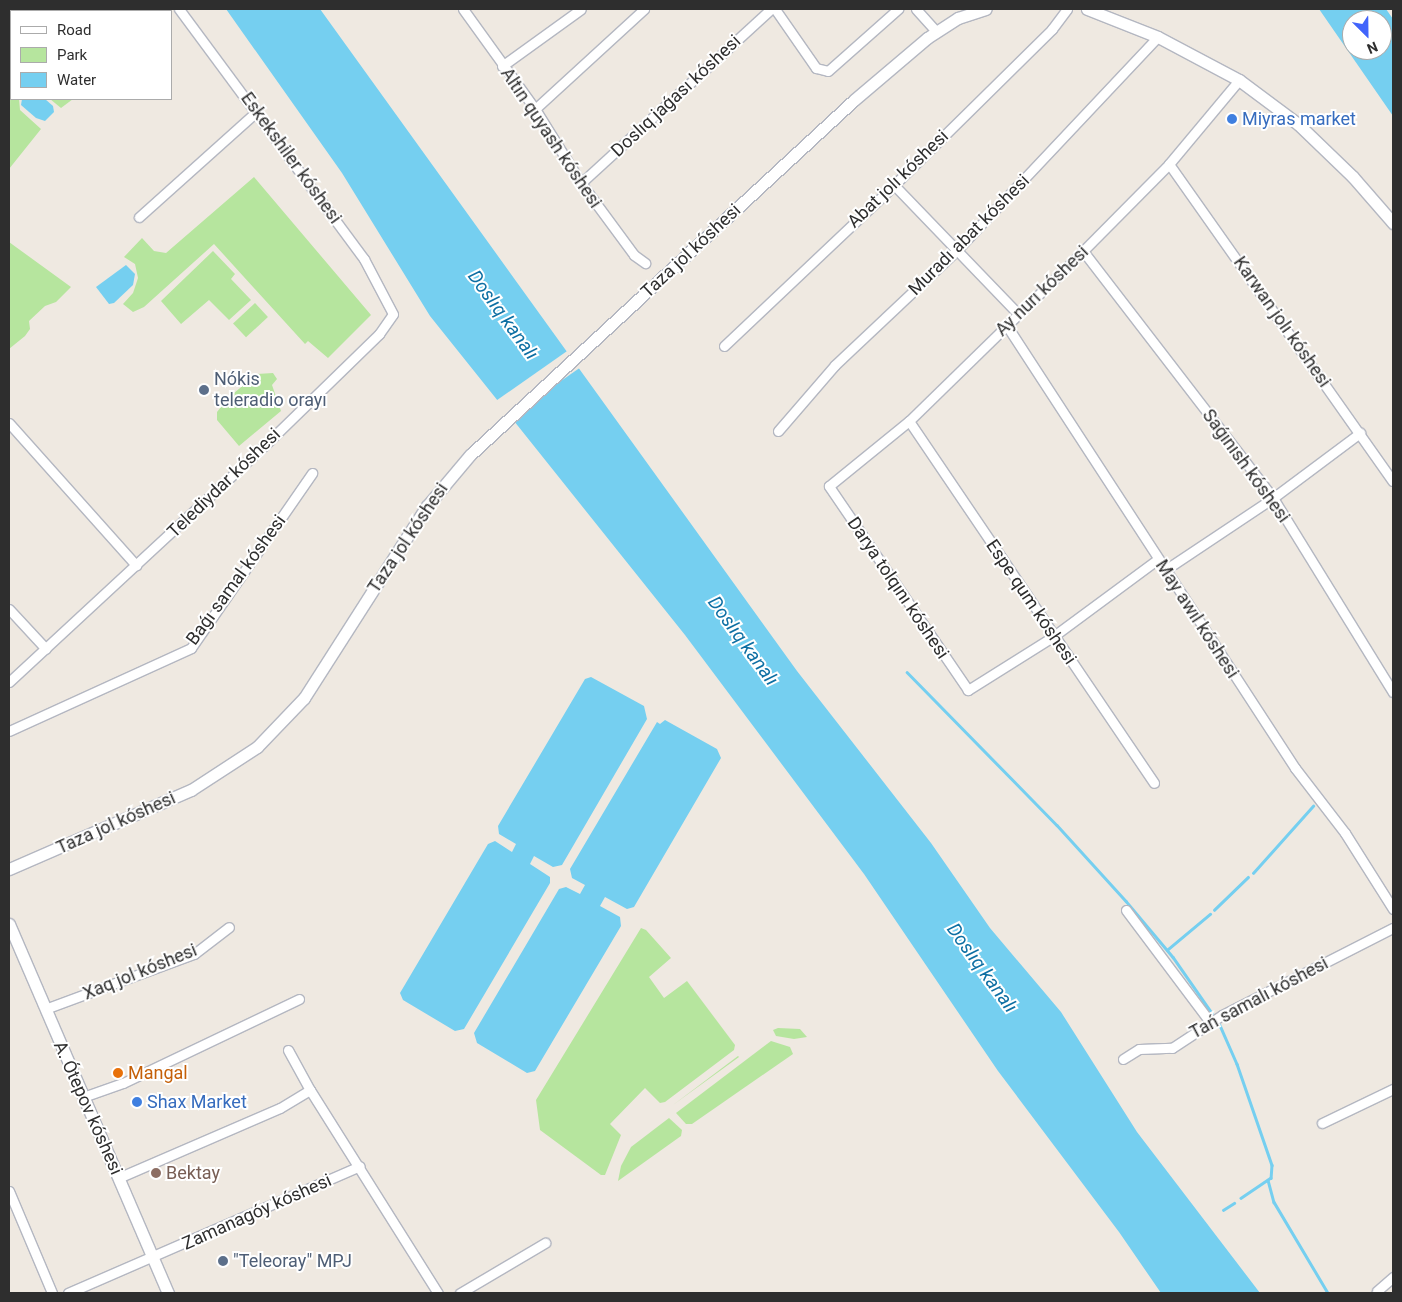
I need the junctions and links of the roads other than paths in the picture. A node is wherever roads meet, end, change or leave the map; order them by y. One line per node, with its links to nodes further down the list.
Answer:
1 (179, 9): 16 (street, Eskekshiler kóshesi)
2 (463, 9): 13 (street, Altın quyash kóshesi)
3 (581, 9): 13 (street)
4 (644, 9): 15 (street)
5 (773, 9): 6 (street); 18 (street, Doslıq jaǵası kóshesi)
6 (898, 9)
7 (916, 9): 11 (street)
8 (986, 9): 11 (main road, Taza jol kóshesi)
9 (1068, 9): 19 (street, Abat jolı kóshesi)
10 (1089, 9): 12 (main road)
11 (937, 32): 47 (main road, Taza jol kóshesi)
12 (1158, 37): 14 (main road); 22 (street, Muradı abat kóshesi)
13 (502, 66): 15 (street, Altın quyash kóshesi)
14 (1239, 80): 17 (street, Ay nurı kóshesi); 21 (main road)
15 (535, 109): 18 (street, Altın quyash kóshesi)
16 (257, 112): 20 (street); 25 (street, Eskekshiler kóshesi)
17 (1169, 164): 23 (street, Ay nurı kóshesi); 32 (street, Karwan jolı kóshesi)
18 (581, 184): 24 (street, Altın quyash kóshesi)
19 (894, 185): 22 (street); 28 (street, Abat jolı kóshesi)
20 (139, 217)
21 (1393, 223)
22 (956, 251): 26 (street); 31 (street, Muradı abat kóshesi)
23 (1083, 251): 26 (street, Ay nurı kóshesi); 36 (street, Saǵınısh kóshesi)
24 (645, 263)
25 (393, 314): 38 (street, Telediydar kóshesi)
26 (1018, 314): 27 (street, Ay nurı kóshesi)
27 (1007, 326): 29 (street, Ay nurı kóshesi); 37 (street, May awıl kóshesi)
28 (724, 346)
29 (909, 421): 35 (street, Ay nurı kóshesi); 41 (street, Espe qum kóshesi)
30 (9, 423): 38 (street)
31 (778, 431)
32 (1360, 433): 34 (street, Karwan jolı kóshesi); 36 (street)
33 (312, 473): 45 (street, Baǵı samal kóshesi)
34 (1393, 481)
35 (829, 486): 41 (street, Darya tolqını kóshesi)
36 (1273, 498): 39 (street); 44 (street, Saǵınısh kóshesi)
37 (1158, 559): 39 (street, May awıl kóshesi); 41 (street)
38 (136, 565): 42 (street, Telediydar kóshesi)
39 (1165, 570): 48 (street, May awıl kóshesi)
40 (9, 609): 42 (street)
41 (1054, 636): 46 (street, Espe qum kóshesi)
42 (46, 649): 43 (street, Telediydar kóshesi)
43 (9, 682)
44 (1393, 692)
45 (9, 731)
46 (1154, 783)
47 (9, 869)
48 (1393, 909)
49 (1126, 910): 55 (street)
50 (9, 924): 54 (main road, A. Ótepov kóshesi)
51 (229, 927): 54 (street, Xaq jol kóshesi)
52 (1393, 928): 55 (street, Tań samalı kóshesi)
53 (299, 999): 60 (street)
54 (45, 1009): 60 (main road, A. Ótepov kóshesi)
55 (1210, 1022): 57 (street, Tań samalı kóshesi)
56 (288, 1050): 59 (street)
57 (1123, 1059)
58 (1393, 1089): 61 (street)
59 (310, 1090): 62 (street); 63 (street)
60 (83, 1097): 63 (main road, A. Ótepov kóshesi)
61 (1322, 1123)
62 (360, 1166): 66 (street, Zamanagóy kóshesi); 72 (street)
63 (118, 1178): 66 (main road, A. Ótepov kóshesi)
64 (9, 1191): 69 (street)
65 (545, 1243): 73 (street)
66 (153, 1258): 70 (street, Zamanagóy kóshesi); 71 (main road, A. Ótepov kóshesi)
67 (1393, 1277): 68 (street)
68 (1377, 1291)
69 (52, 1293)
70 (68, 1293)
71 (168, 1293)
72 (438, 1293)
73 (460, 1293)

